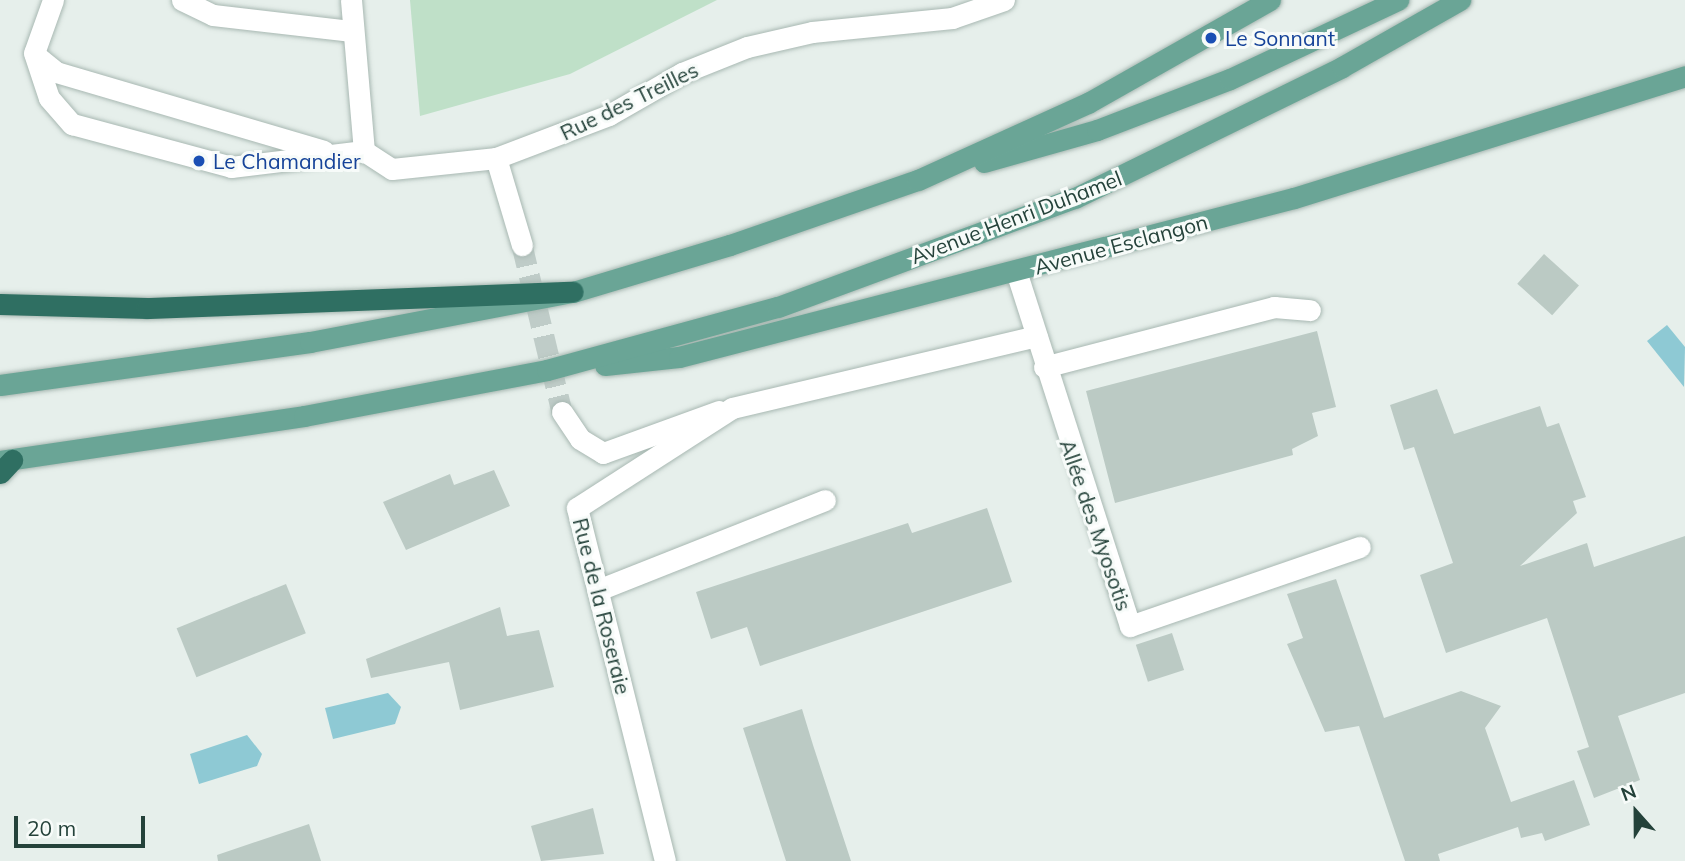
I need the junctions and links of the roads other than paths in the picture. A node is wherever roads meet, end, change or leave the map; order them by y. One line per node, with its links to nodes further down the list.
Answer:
1 (53, 0): 9 (street)
2 (182, 0): 8 (street)
3 (351, 0): 8 (street)
4 (1004, 0): 13 (street, Rue des Treilles)
5 (1270, 0): 14 (main road)
6 (1398, 0): 14 (main road)
7 (1460, 0): 22 (main road, Avenue Henri Duhamel)
8 (352, 31): 11 (street)
9 (34, 54): 12 (street); 12 (street)
10 (1685, 76): 16 (main road, Avenue Esclangon)
11 (364, 150): 12 (street); 13 (street, Rue des Treilles)
12 (328, 153)
13 (496, 158): 15 (street)
14 (918, 180): 17 (main road)
15 (522, 245)
16 (1016, 271): 20 (street, Allée des Myosotis); 22 (main road, Avenue Esclangon)
17 (573, 292): 18 (highway); 23 (main road)
18 (0, 304)
19 (1310, 310): 21 (street)
20 (1037, 336): 21 (street, Allée des Myosotis); 24 (street, Rue de la Roseraie)
21 (1044, 368): 28 (street, Allée des Myosotis)
22 (547, 370): 26 (main road)
23 (0, 385)
24 (732, 408): 25 (street); 29 (street, Rue de la Roseraie)
25 (562, 412)
26 (4, 465)
27 (825, 500): 29 (street)
28 (1360, 547)
29 (598, 590): 30 (street, Rue de la Roseraie)
30 (665, 861)

